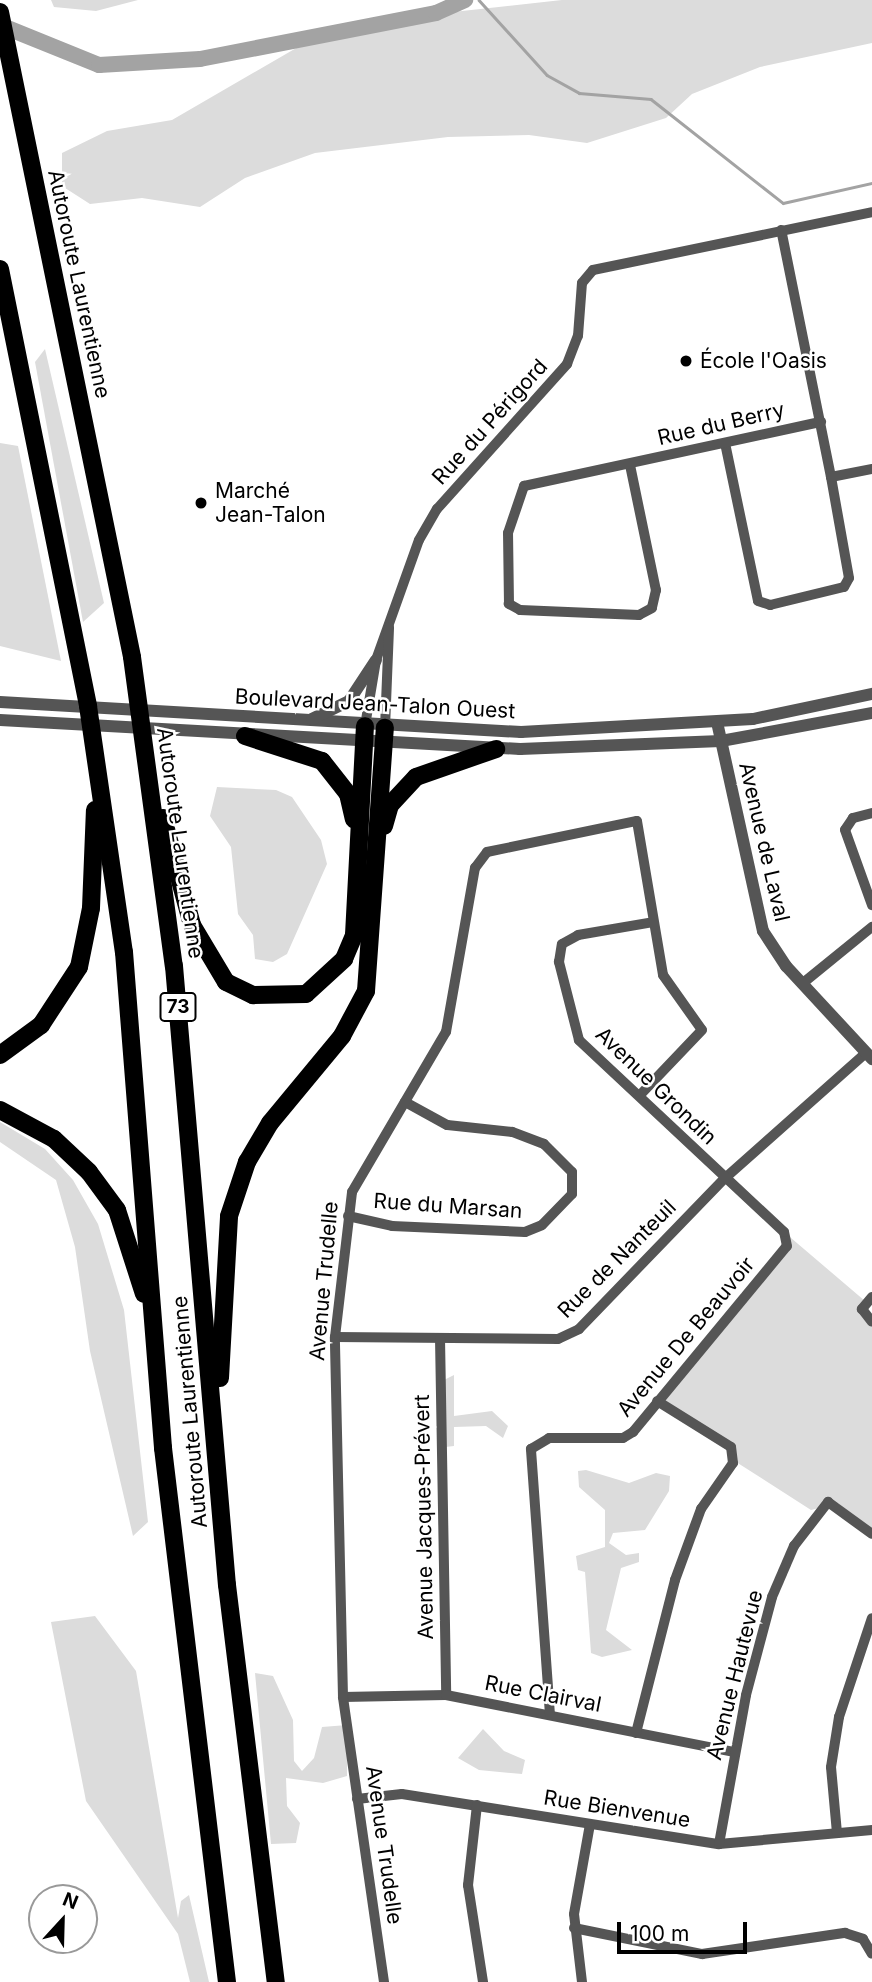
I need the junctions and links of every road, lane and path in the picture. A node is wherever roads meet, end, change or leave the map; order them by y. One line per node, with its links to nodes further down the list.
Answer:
1 (0, 12): 23 (highway, Autoroute Laurentienne / 73)
2 (872, 212): 3 (street, Rue du Périgord)
3 (781, 230): 5 (street); 10 (street, Rue du Périgord)
4 (0, 269): 22 (highway, Autoroute Laurentienne / 73)
5 (821, 422): 6 (street, Rue du Berry); 9 (street)
6 (725, 443): 7 (street, Rue du Berry); 9 (street)
7 (630, 465): 7 (street, Rue du Berry)
8 (872, 469): 9 (street)
9 (831, 477)
10 (388, 626): 11 (street, Rue du Périgord); 18 (street, Rue du Périgord)
11 (376, 660): 16 (street); 18 (street, Rue du Périgord)
12 (872, 694): 17 (street, Boulevard Jean-Talon Ouest)
13 (0, 702): 16 (street, Boulevard Jean-Talon Ouest)
14 (872, 713): 20 (street, Boulevard Jean-Talon Ouest)
15 (0, 720): 19 (street, Boulevard Jean-Talon Ouest)
16 (309, 720): 18 (street, Boulevard Jean-Talon Ouest)
17 (717, 722): 18 (street, Boulevard Jean-Talon Ouest); 20 (street, Avenue de Laval)
18 (374, 735): 19 (street, Boulevard Jean-Talon Ouest); 21 (street, Boulevard Jean-Talon Ouest); 25 (highway); 26 (highway)
19 (245, 736): 25 (highway)
20 (721, 741): 21 (street, Boulevard Jean-Talon Ouest); 30 (street, Avenue de Laval)
21 (496, 749): 26 (highway)
22 (96, 764): 31 (highway); 39 (highway, Autoroute Laurentienne / 73)
23 (147, 768): 25 (highway); 44 (highway, Autoroute Laurentienne / 73)
24 (872, 813): 27 (street)
25 (357, 844)
26 (377, 860): 44 (highway)
27 (872, 905)
28 (653, 922): 33 (street); 33 (street, Avenue Grondin); 34 (street, Avenue Trudelle)
29 (872, 927): 30 (street)
30 (803, 983): 32 (street, Avenue de Laval)
31 (0, 1055)
32 (869, 1056): 36 (street, Rue de Nanteuil)
33 (640, 1096): 36 (street, Avenue Grondin)
34 (405, 1102): 37 (street, Avenue Trudelle); 37 (street, Rue du Marsan)
35 (0, 1110): 39 (highway)
36 (724, 1179): 42 (street, Rue de Nanteuil); 43 (street, Avenue De Beauvoir)
37 (348, 1216): 41 (street, Avenue Trudelle)
38 (872, 1297): 40 (street)
39 (153, 1322): 60 (highway, Autoroute Laurentienne / 73)
40 (872, 1322)
41 (335, 1337): 42 (street, Rue de Nanteuil); 48 (street, Avenue Trudelle)
42 (440, 1338): 47 (street, Avenue Jacques-Prévert)
43 (657, 1401): 49 (street, Avenue De Beauvoir); 50 (street)
44 (216, 1441): 61 (highway, Autoroute Laurentienne / 73)
45 (872, 1534): 51 (street, Avenue Hautevue)
46 (872, 1618): 56 (street)
47 (446, 1695): 48 (street, Rue Clairval); 49 (street, Rue Clairval)
48 (343, 1697): 52 (street, Avenue Trudelle)
49 (550, 1715): 50 (street, Rue Clairval)
50 (636, 1733): 51 (street, Rue Clairval)
51 (733, 1752): 57 (street, Avenue Hautevue)
52 (357, 1799): 53 (street, Rue Bienvenue); 62 (street, Avenue Trudelle)
53 (477, 1805): 54 (street, Rue Bienvenue); 63 (street)
54 (590, 1824): 57 (street, Rue Bienvenue); 58 (street)
55 (872, 1830): 56 (street, Rue Bienvenue)
56 (836, 1833): 57 (street, Rue Bienvenue)
57 (719, 1844)
58 (574, 1928): 59 (street); 64 (street)
59 (872, 1954)
60 (227, 1982)
61 (276, 1982)
62 (384, 1982)
63 (483, 1982)
64 (582, 1982)

